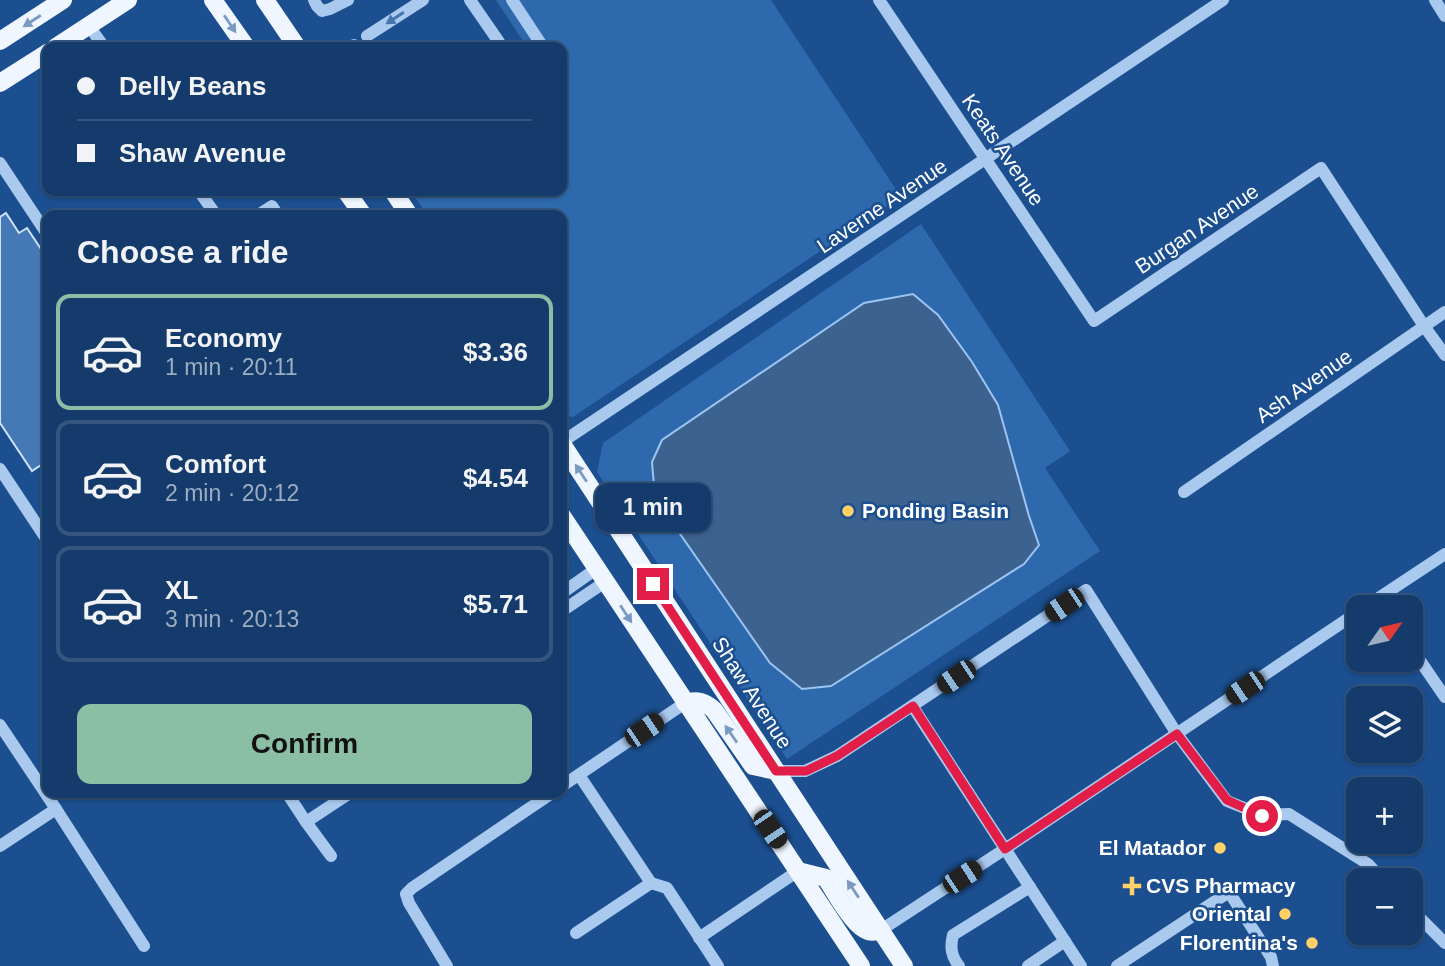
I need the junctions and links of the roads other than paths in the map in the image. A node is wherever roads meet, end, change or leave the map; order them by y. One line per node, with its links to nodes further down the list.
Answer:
1 (63, 0): 16 (main road, one-way to 16)
2 (128, 0): 14 (main road)
3 (214, 0): 19 (main road, one-way to 19)
4 (265, 0): 20 (main road)
5 (314, 0): 6 (street)
6 (348, 0)
7 (423, 0): 15 (street, one-way to 15)
8 (470, 0): 21 (street)
9 (512, 0): 22 (street)
10 (879, 0): 25 (street, Keats Avenue)
11 (1223, 0): 25 (street, Laverne Avenue)
12 (1435, 0): 13 (street)
13 (1445, 16)
14 (89, 26): 17 (main road); 18 (street)
15 (367, 36)
16 (0, 41)
17 (63, 42)
18 (100, 42)
19 (243, 42)
20 (294, 42)
21 (498, 42)
22 (540, 42)
23 (42, 56): 24 (main road)
24 (0, 83)
25 (986, 159): 29 (street, Keats Avenue); 32 (street, Laverne Avenue)
26 (0, 163): 27 (street)
27 (42, 226)
28 (1445, 312): 30 (street, Ash Avenue)
29 (1094, 321): 30 (street, Burgan Avenue)
30 (1424, 326): 31 (street); 35 (street, Ash Avenue)
31 (1445, 355)
32 (567, 440)
33 (567, 451): 50 (main road, Shaw Avenue, one-way to 33)
34 (0, 470): 37 (street)
35 (1184, 492)
36 (567, 524): 39 (main road)
37 (42, 533)
38 (1445, 554): 41 (street)
39 (601, 576): 40 (street); 42 (street); 46 (main road, one-way to 46)
40 (567, 591)
41 (1392, 595)
42 (567, 607)
43 (1346, 620): 49 (street)
44 (1423, 665): 45 (street)
45 (1445, 697)
46 (685, 703): 50 (main road, one-way to 46); 51 (street); 64 (main road)
47 (913, 706): 49 (street); 50 (street); 61 (street)
48 (0, 725): 53 (street)
49 (1177, 734): 61 (street); 63 (street)
50 (776, 771): 68 (main road, Shaw Avenue, one-way to 50)
51 (579, 775): 52 (street); 65 (street)
52 (567, 783)
53 (42, 788)
54 (49, 798): 58 (street)
55 (290, 798): 59 (street)
56 (342, 798): 59 (street)
57 (545, 798): 74 (street)
58 (56, 809): 60 (street); 73 (street)
59 (306, 822): 62 (street)
60 (0, 846)
61 (1005, 849): 66 (street); 68 (street)
62 (331, 856)
63 (1372, 868)
64 (798, 871): 68 (main road); 70 (street); 76 (main road)
65 (651, 883): 69 (street); 70 (street)
66 (1030, 887): 71 (street); 78 (street)
67 (1423, 921): 72 (street)
68 (881, 930): 77 (main road, Shaw Avenue)
69 (576, 933)
70 (699, 937): 75 (street)
71 (1065, 942): 79 (street); 80 (street)
72 (1445, 943)
73 (144, 946)
74 (447, 966)
75 (718, 966)
76 (861, 966)
77 (904, 966)
78 (958, 966)
79 (1028, 966)
80 (1081, 966)
81 (1117, 966): 82 (street)
82 (1273, 966)

